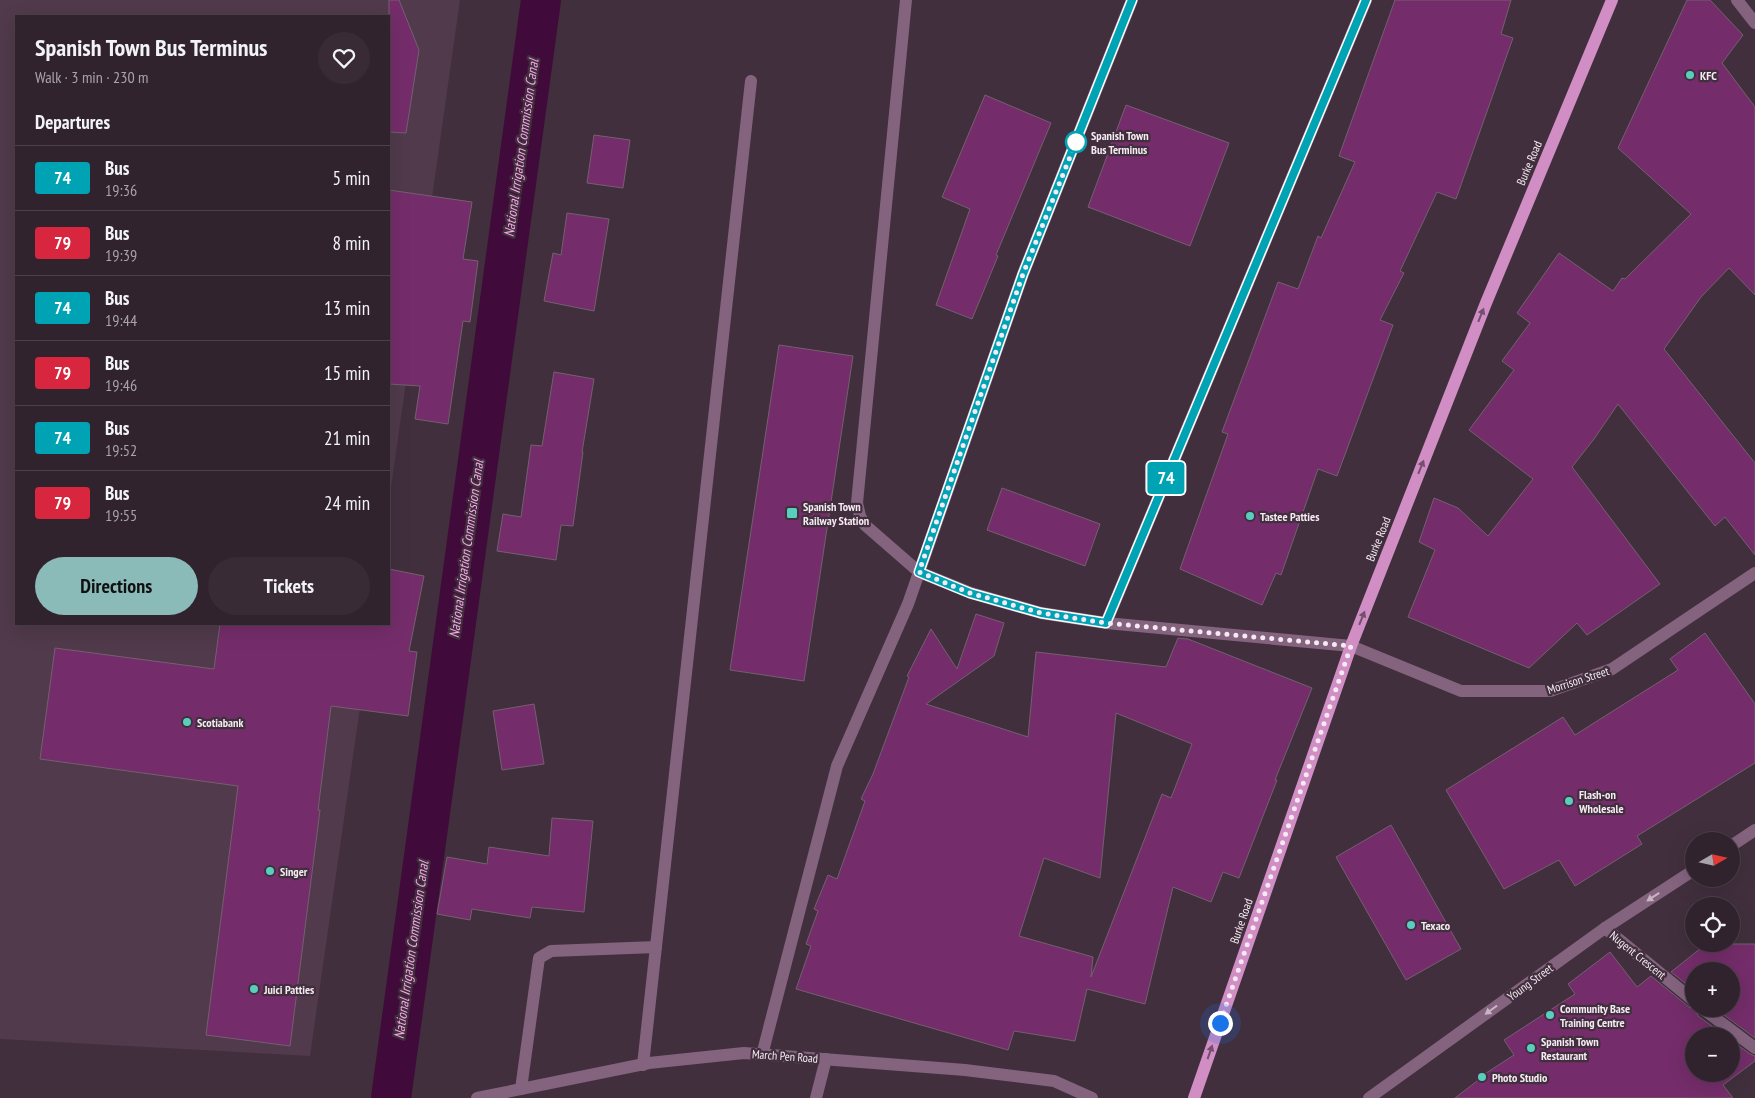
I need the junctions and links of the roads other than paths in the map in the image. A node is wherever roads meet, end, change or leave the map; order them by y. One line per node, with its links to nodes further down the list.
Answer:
1 (906, 0): 8 (street, Morrison Street)
2 (1132, 0): 8 (street)
3 (1366, 0): 10 (street)
4 (1612, 0): 11 (main road, Burke Road, one-way to 4)
5 (1737, 0): 6 (street)
6 (1755, 23)
7 (751, 81): 16 (street)
8 (919, 572): 10 (street, Morrison Street); 20 (street)
9 (1755, 573): 11 (street, Morrison Street)
10 (1106, 623): 11 (street, Morrison Street)
11 (1351, 646): 27 (main road, Burke Road, one-way to 11)
12 (1755, 830): 13 (street)
13 (1740, 840)
14 (1685, 876): 15 (street, Young Street, one-way to 15)
15 (1605, 928): 17 (street, Nugent Crescent); 28 (street, Young Street, one-way to 28)
16 (656, 947): 22 (street); 23 (street)
17 (1685, 994)
18 (1714, 1017): 19 (street)
19 (1755, 1048)
20 (762, 1055): 21 (street, March Pen Road); 22 (street, March Pen Road)
21 (826, 1059): 25 (street); 26 (street, March Pen Road)
22 (643, 1065): 23 (street, March Pen Road)
23 (521, 1089): 24 (street, March Pen Road)
24 (476, 1098)
25 (816, 1098)
26 (1092, 1098)
27 (1194, 1098)
28 (1369, 1098)

